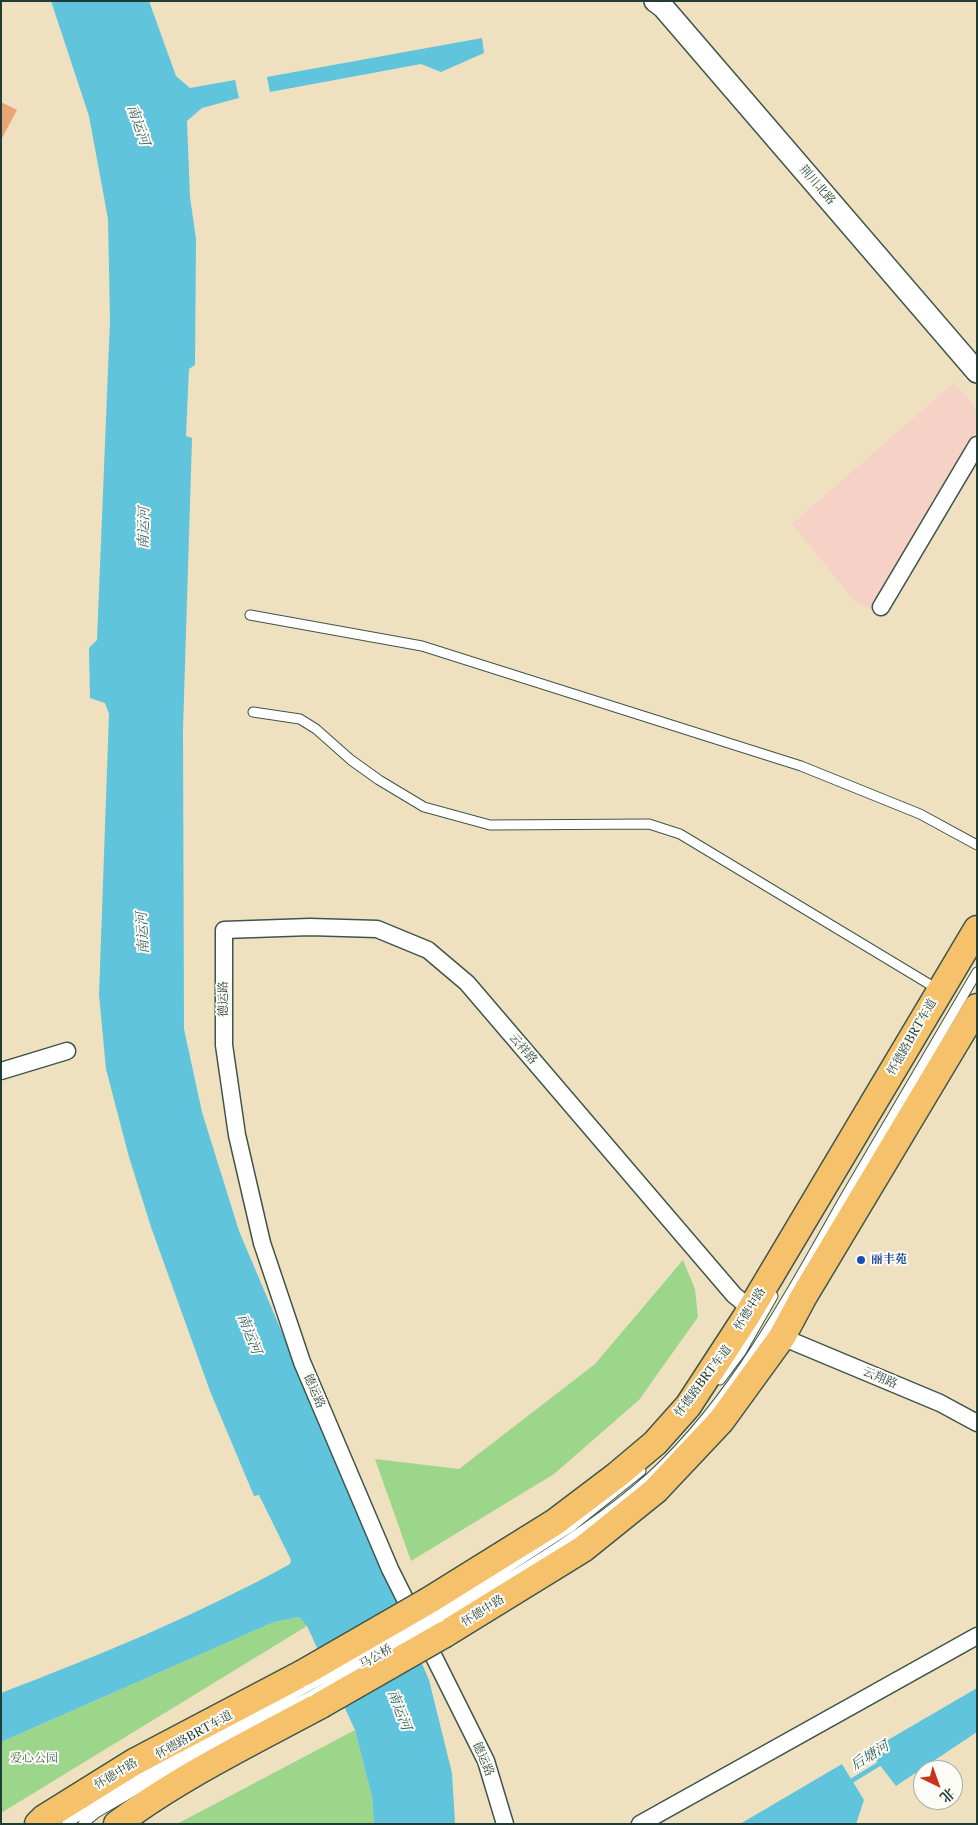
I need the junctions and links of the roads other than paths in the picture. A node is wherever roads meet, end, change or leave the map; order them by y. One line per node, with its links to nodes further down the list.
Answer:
1 (655, 1): 2 (street, 荆川北路)
2 (977, 372)
3 (977, 445): 4 (street)
4 (880, 607)
5 (250, 615): 7 (lane)
6 (253, 712): 11 (lane)
7 (977, 845)
8 (977, 929): 11 (main road, 怀德中路)
9 (224, 930): 16 (street, 云祥路); 29 (street, 德运路)
10 (977, 972): 23 (lane, 怀德路BRT车道)
11 (941, 992): 16 (main road, 怀德中路)
12 (977, 1007): 17 (main road, 怀德中路)
13 (67, 1051): 14 (street)
14 (1, 1071)
15 (778, 1289): 18 (lane, 怀德路BRT车道)
16 (751, 1309): 23 (main road, 怀德中路)
17 (782, 1337): 21 (street, 云翔路); 23 (main road, 怀德中路)
18 (712, 1390)
19 (701, 1405): 20 (lane, 怀德路BRT车道)
20 (689, 1420)
21 (977, 1423)
22 (670, 1441): 23 (lane)
23 (437, 1618): 25 (main road, 马公桥, bridge); 25 (main road, 马公桥, bridge)
24 (977, 1636): 30 (street)
25 (312, 1689): 26 (main road, 怀德中路); 27 (lane, 怀德路BRT车道); 28 (main road)
26 (46, 1822)
27 (82, 1824)
28 (117, 1824)
29 (505, 1824)
30 (640, 1824)

